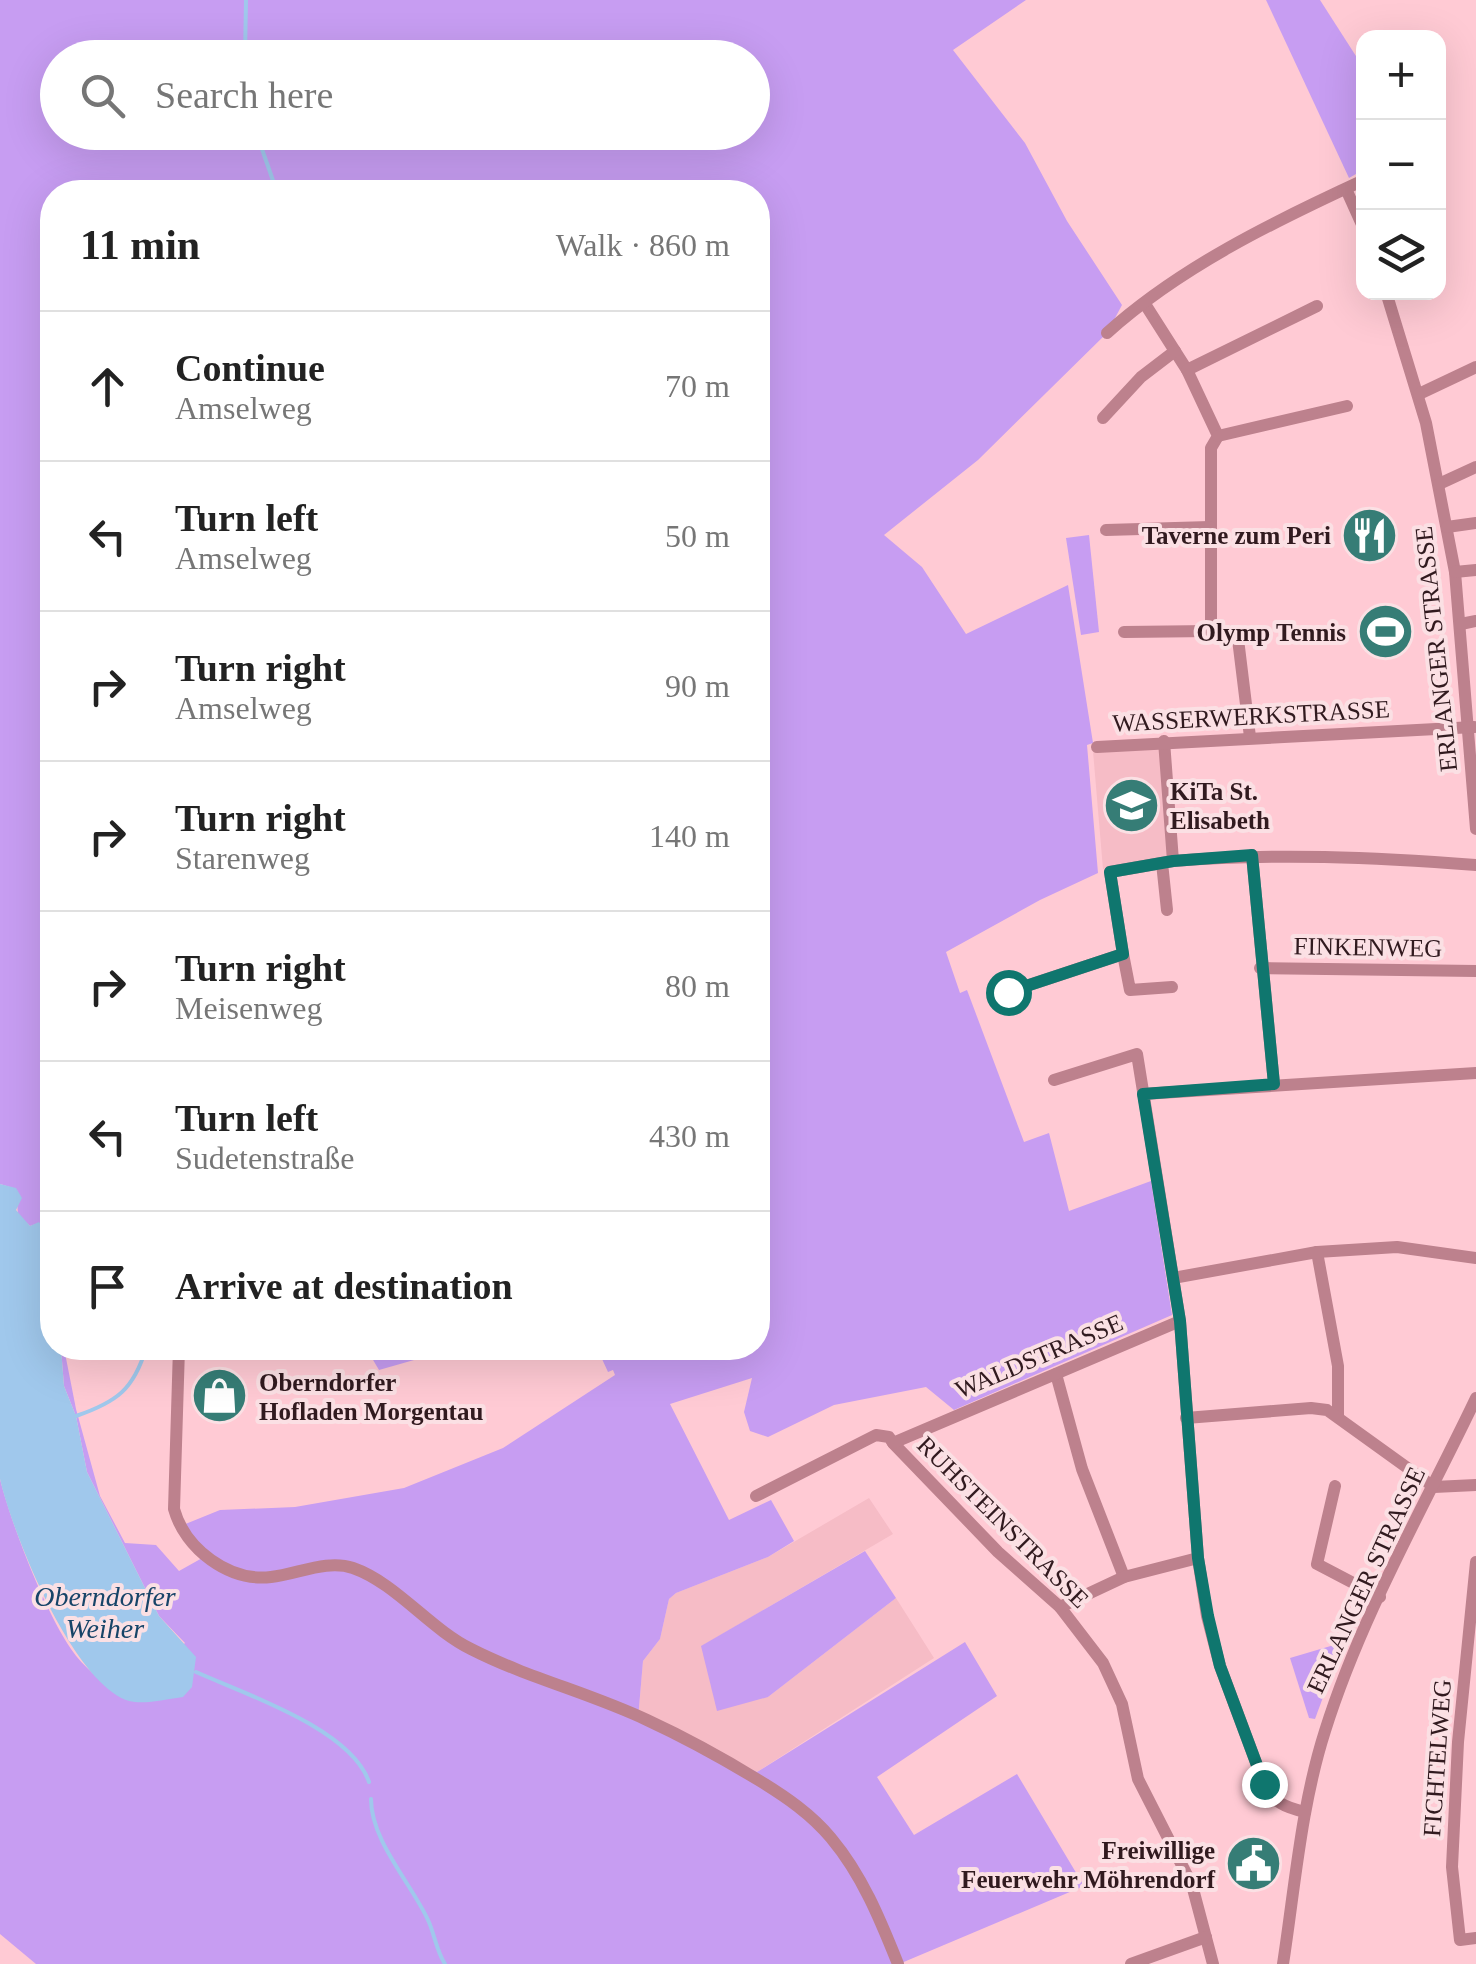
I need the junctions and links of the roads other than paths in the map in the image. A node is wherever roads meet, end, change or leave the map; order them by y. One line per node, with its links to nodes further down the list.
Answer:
1 (1356, 184): 2 (street)
2 (1346, 188): 3 (street); 5 (street)
3 (1356, 211)
4 (1389, 300): 11 (street, ERLANGER STRASSE)
5 (1145, 304): 7 (street); 8 (street)
6 (1317, 306): 10 (street)
7 (1107, 333)
8 (1175, 350): 10 (street); 13 (street)
9 (1476, 366): 11 (street)
10 (1187, 370): 14 (street)
11 (1418, 394): 16 (street, ERLANGER STRASSE)
12 (1346, 406): 14 (street)
13 (1103, 418)
14 (1218, 436): 18 (street)
15 (1476, 467): 16 (street)
16 (1439, 484): 19 (street, ERLANGER STRASSE)
17 (1476, 523): 19 (street)
18 (1210, 526): 20 (street); 25 (street)
19 (1447, 527): 22 (street, ERLANGER STRASSE)
20 (1106, 530)
21 (1476, 570): 22 (street)
22 (1456, 572): 24 (street, ERLANGER STRASSE)
23 (1476, 621): 24 (street)
24 (1460, 624): 27 (street, ERLANGER STRASSE)
25 (1211, 631): 26 (street); 29 (street)
26 (1124, 632)
27 (1470, 672): 28 (street, ERLANGER STRASSE)
28 (1472, 727): 29 (street, WASSERWERKSTRASSE); 32 (street, ERLANGER STRASSE)
29 (1250, 737): 30 (street, WASSERWERKSTRASSE)
30 (1164, 742): 31 (street, WASSERWERKSTRASSE); 34 (street)
31 (1097, 747)
32 (1476, 829)
33 (1252, 855): 34 (street); 35 (street); 38 (street)
34 (1168, 862): 36 (street); 37 (street)
35 (1476, 865)
36 (1167, 910)
37 (1123, 954): 40 (street); 41 (street)
38 (1260, 968): 39 (street, FINKENWEG); 44 (street)
39 (1476, 970)
40 (1172, 987)
41 (1008, 992)
42 (1476, 1073): 44 (street)
43 (1054, 1080): 45 (street)
44 (1274, 1084): 45 (street)
45 (1143, 1094): 48 (street)
46 (1317, 1252): 47 (street); 48 (street); 53 (street)
47 (1476, 1258)
48 (1173, 1278): 49 (street)
49 (1180, 1321): 51 (street, WALDSTRASSE); 54 (street)
50 (178, 1360): 68 (street)
51 (1056, 1374): 55 (street, WALDSTRASSE); 62 (street)
52 (1476, 1398): 58 (street, ERLANGER STRASSE)
53 (1338, 1416): 54 (street); 58 (street)
54 (1186, 1418): 60 (street)
55 (893, 1443): 59 (street, WALDSTRASSE); 64 (street, RUHSTEINSTRASSE)
56 (1476, 1485): 58 (street)
57 (1336, 1486): 63 (street)
58 (1434, 1487): 63 (street, ERLANGER STRASSE)
59 (756, 1496)
60 (1198, 1558): 62 (street); 65 (street)
61 (1476, 1562): 67 (street, FICHTELWEG)
62 (1124, 1577): 64 (street)
63 (1380, 1597): 65 (street, ERLANGER STRASSE)
64 (1060, 1607): 66 (street, RUHSTEINSTRASSE)
65 (1305, 1812): 71 (street, ERLANGER STRASSE)
66 (1206, 1938): 69 (street); 70 (street, RUHSTEINSTRASSE)
67 (1476, 1938)
68 (898, 1964)
69 (1132, 1964)
70 (1213, 1964)
71 (1284, 1964)

